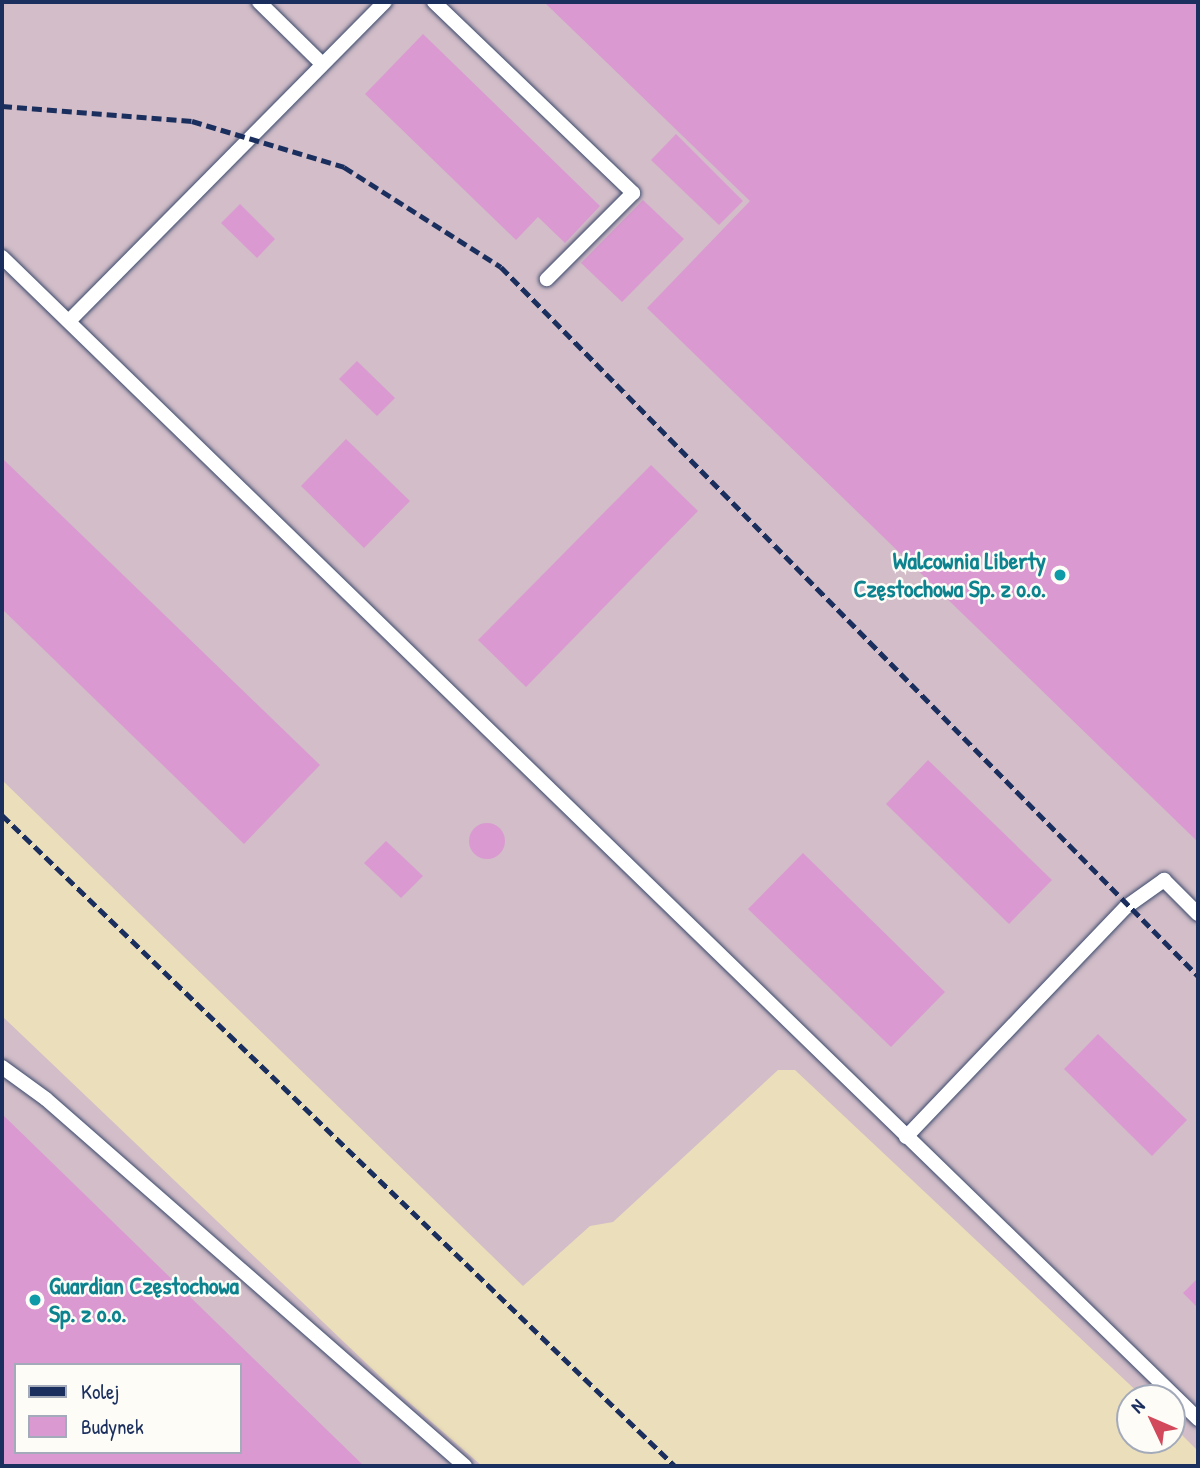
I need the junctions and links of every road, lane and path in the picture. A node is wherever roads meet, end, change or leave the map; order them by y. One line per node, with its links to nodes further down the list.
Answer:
1 (258, 2): 4 (lane)
2 (386, 2): 4 (lane)
3 (434, 2): 6 (lane)
4 (322, 64): 7 (lane)
5 (2, 257): 7 (lane)
6 (547, 279)
7 (69, 321): 10 (lane)
8 (1198, 914): 10 (lane)
9 (2, 1067): 12 (lane)
10 (906, 1137): 11 (lane)
11 (1198, 1419)
12 (465, 1466)

